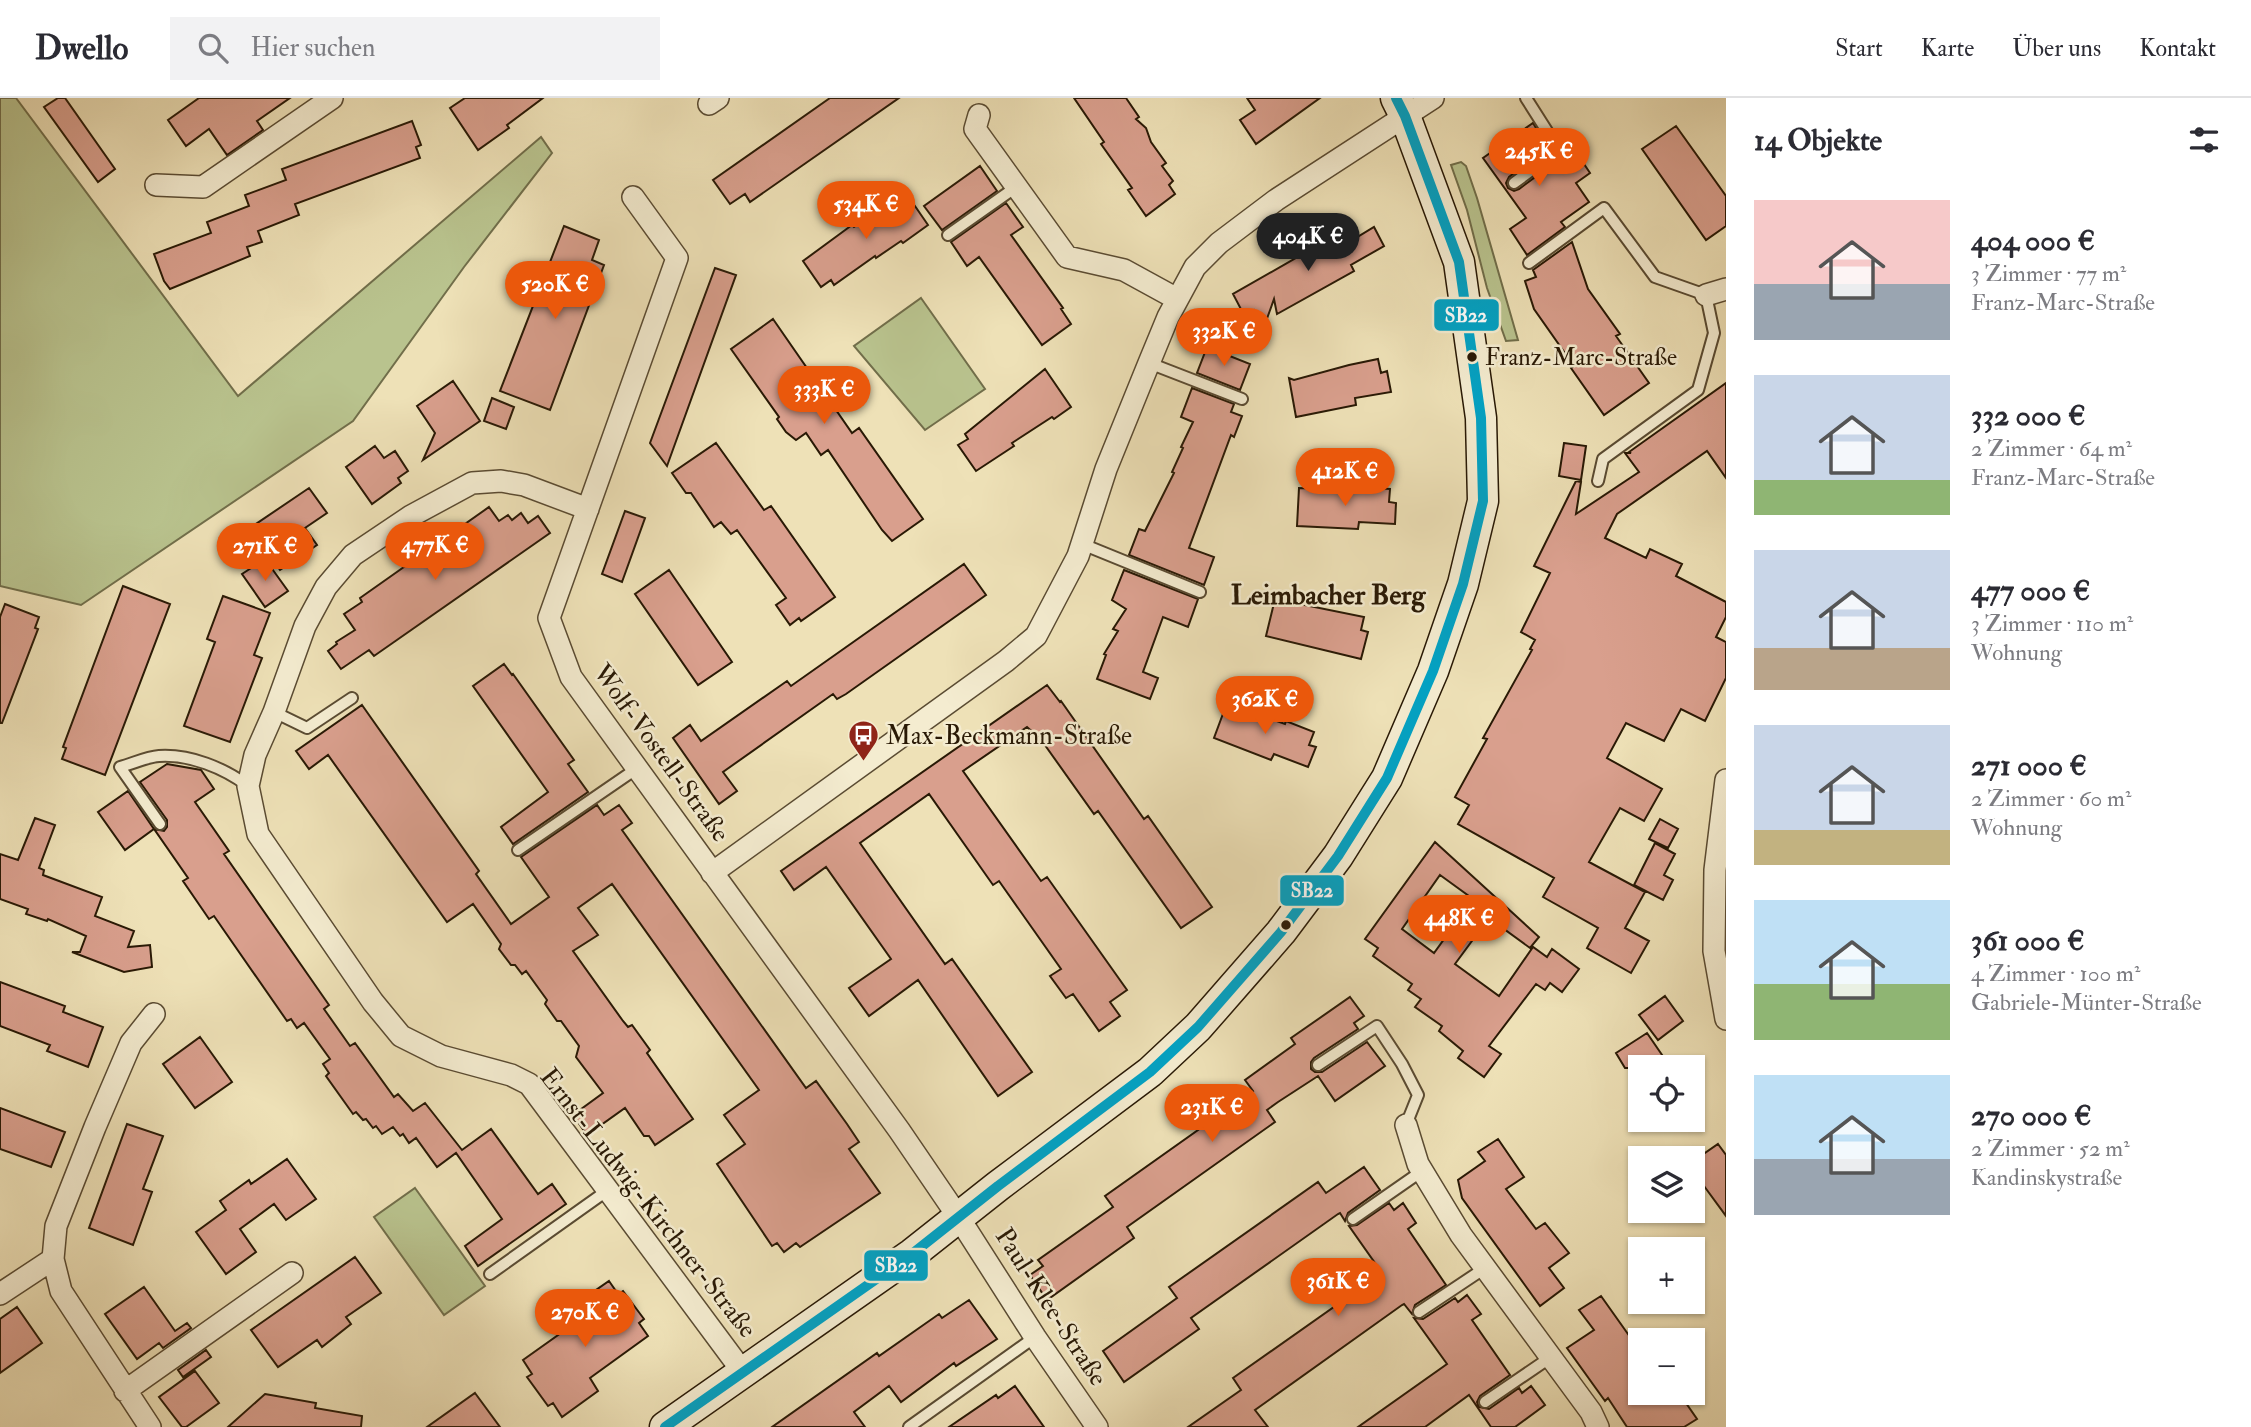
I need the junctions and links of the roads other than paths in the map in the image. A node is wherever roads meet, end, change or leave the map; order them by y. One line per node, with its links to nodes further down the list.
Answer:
1 (332, 98): 7 (street)
2 (1433, 98): 4 (street)
3 (1526, 98): 6 (lane)
4 (1401, 107): 13 (street); 34 (street)
5 (979, 115): 8 (street)
6 (1514, 183)
7 (156, 185)
8 (1016, 187): 10 (lane); 13 (street)
9 (633, 197): 17 (street, Wolf-Vostell-Straße)
10 (948, 235)
11 (1529, 263): 12 (lane)
12 (1716, 292): 16 (lane)
13 (1177, 299): 14 (street)
14 (1149, 363): 15 (lane); 18 (street)
15 (1242, 399)
16 (1598, 481)
17 (587, 509): 21 (street, Ernst-Ludwig-Kirchner-Straße); 22 (street, Wolf-Vostell-Straße)
18 (1082, 544): 19 (lane); 27 (street)
19 (1200, 592)
20 (352, 698): 21 (lane)
21 (274, 712): 24 (street, Ernst-Ludwig-Kirchner-Straße)
22 (636, 769): 26 (lane); 27 (street, Wolf-Vostell-Straße)
23 (1726, 779): 29 (street)
24 (248, 786): 25 (lane); 33 (street, Ernst-Ludwig-Kirchner-Straße)
25 (160, 824)
26 (518, 850)
27 (712, 873): 34 (street, Wolf-Vostell-Straße)
28 (154, 1014): 36 (street)
29 (1726, 1018)
30 (1318, 1065): 31 (lane)
31 (1406, 1125): 32 (street)
32 (1422, 1171): 35 (lane); 37 (street)
33 (608, 1191): 39 (lane); 44 (street, Ernst-Ludwig-Kirchner-Straße)
34 (958, 1218): 42 (street, Paul-Klee-Straße); 44 (street)
35 (1353, 1219)
36 (53, 1259): 40 (street); 45 (street)
37 (1485, 1268): 41 (lane); 43 (street)
38 (292, 1273): 45 (street)
39 (490, 1274)
40 (0, 1294)
41 (1419, 1312)
42 (1035, 1337): 49 (lane); 50 (street, Paul-Klee-Straße)
43 (1551, 1357): 46 (lane); 51 (street)
44 (743, 1372): 48 (street)
45 (125, 1391): 47 (street)
46 (1485, 1402)
47 (150, 1427)
48 (665, 1427)
49 (909, 1427)
50 (1097, 1427)
51 (1598, 1427)

